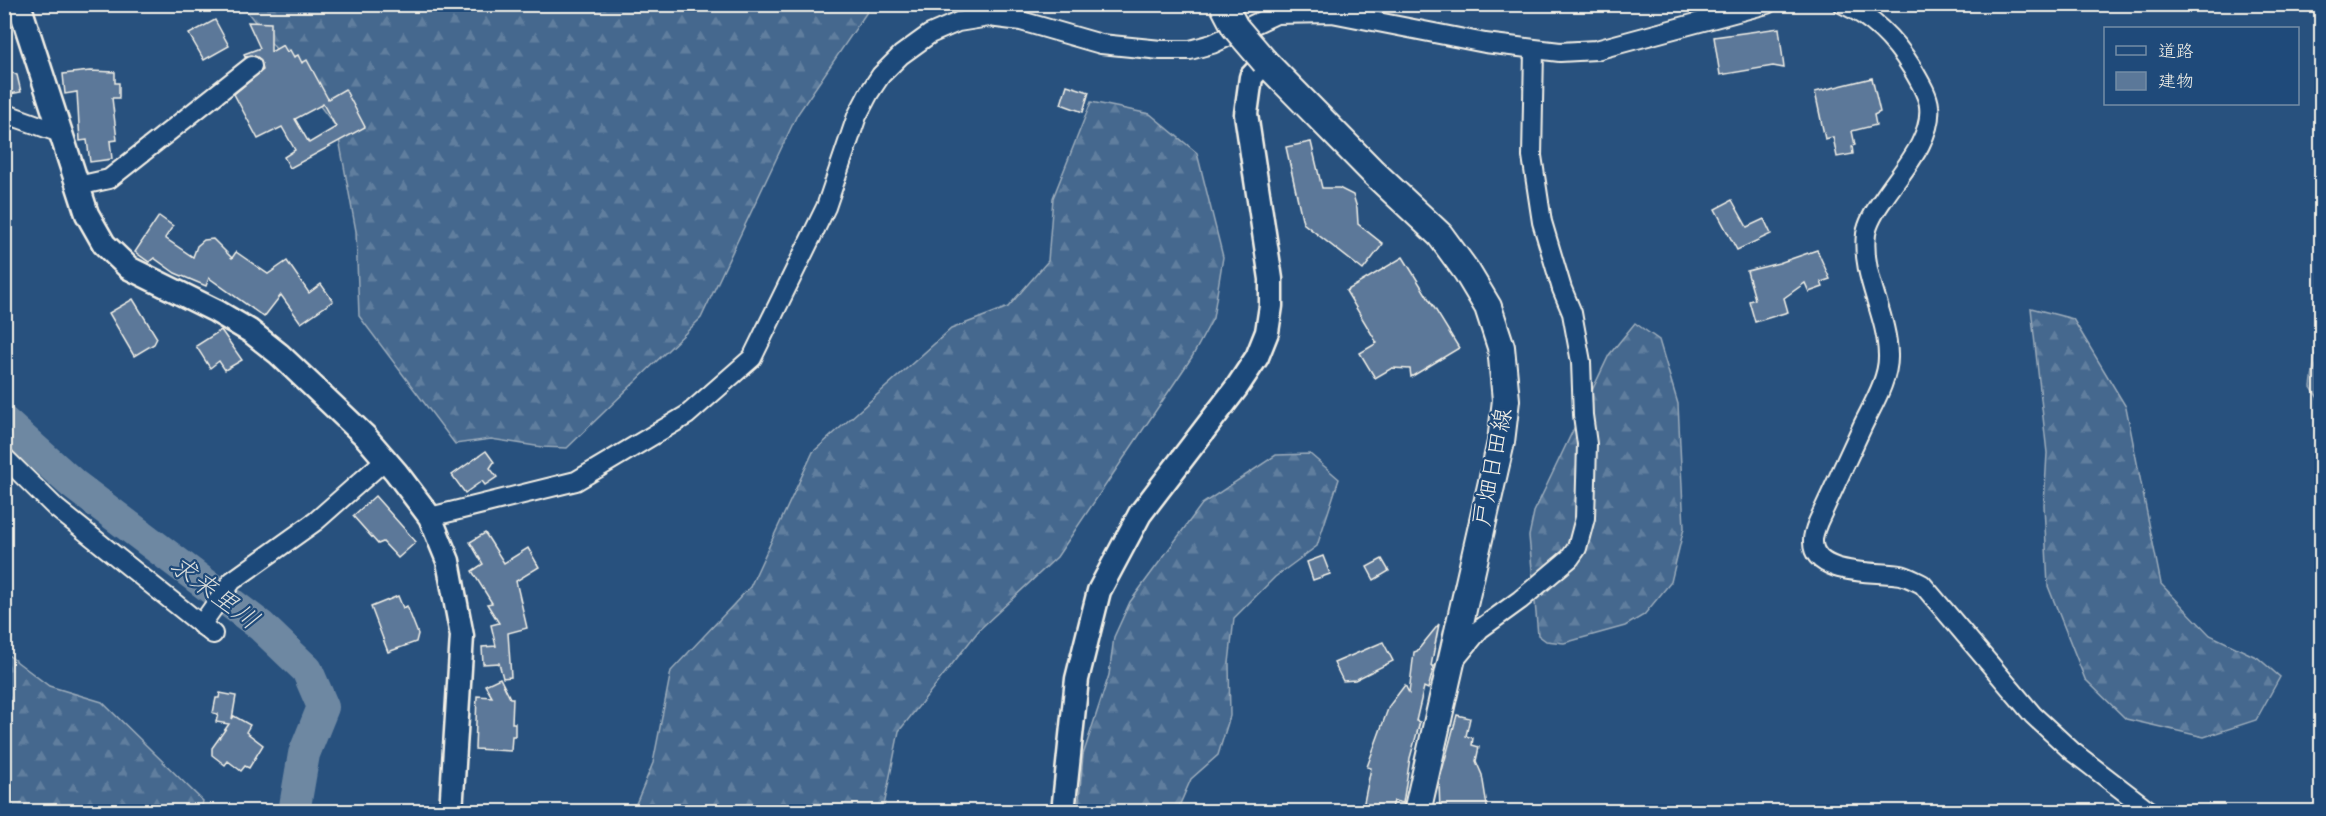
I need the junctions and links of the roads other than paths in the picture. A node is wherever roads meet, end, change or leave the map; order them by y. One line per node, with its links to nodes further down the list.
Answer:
1 (19, 4): 9 (street)
2 (1223, 4): 6 (main road, 戸畑日田線, bridge)
3 (1767, 4): 5 (street)
4 (1844, 4): 18 (street)
5 (1534, 50): 13 (street); 14 (street)
6 (1265, 62): 14 (main road, 戸畑日田線); 16 (street)
7 (252, 66): 10 (street)
8 (4, 113): 9 (street)
9 (60, 133): 10 (street)
10 (78, 186): 12 (street)
11 (4, 457): 12 (street)
12 (386, 460): 13 (street)
13 (430, 517): 15 (street)
14 (1450, 666): 17 (main road, 戸畑日田線)
15 (451, 812)
16 (1063, 812)
17 (1417, 812)
18 (2151, 812)

